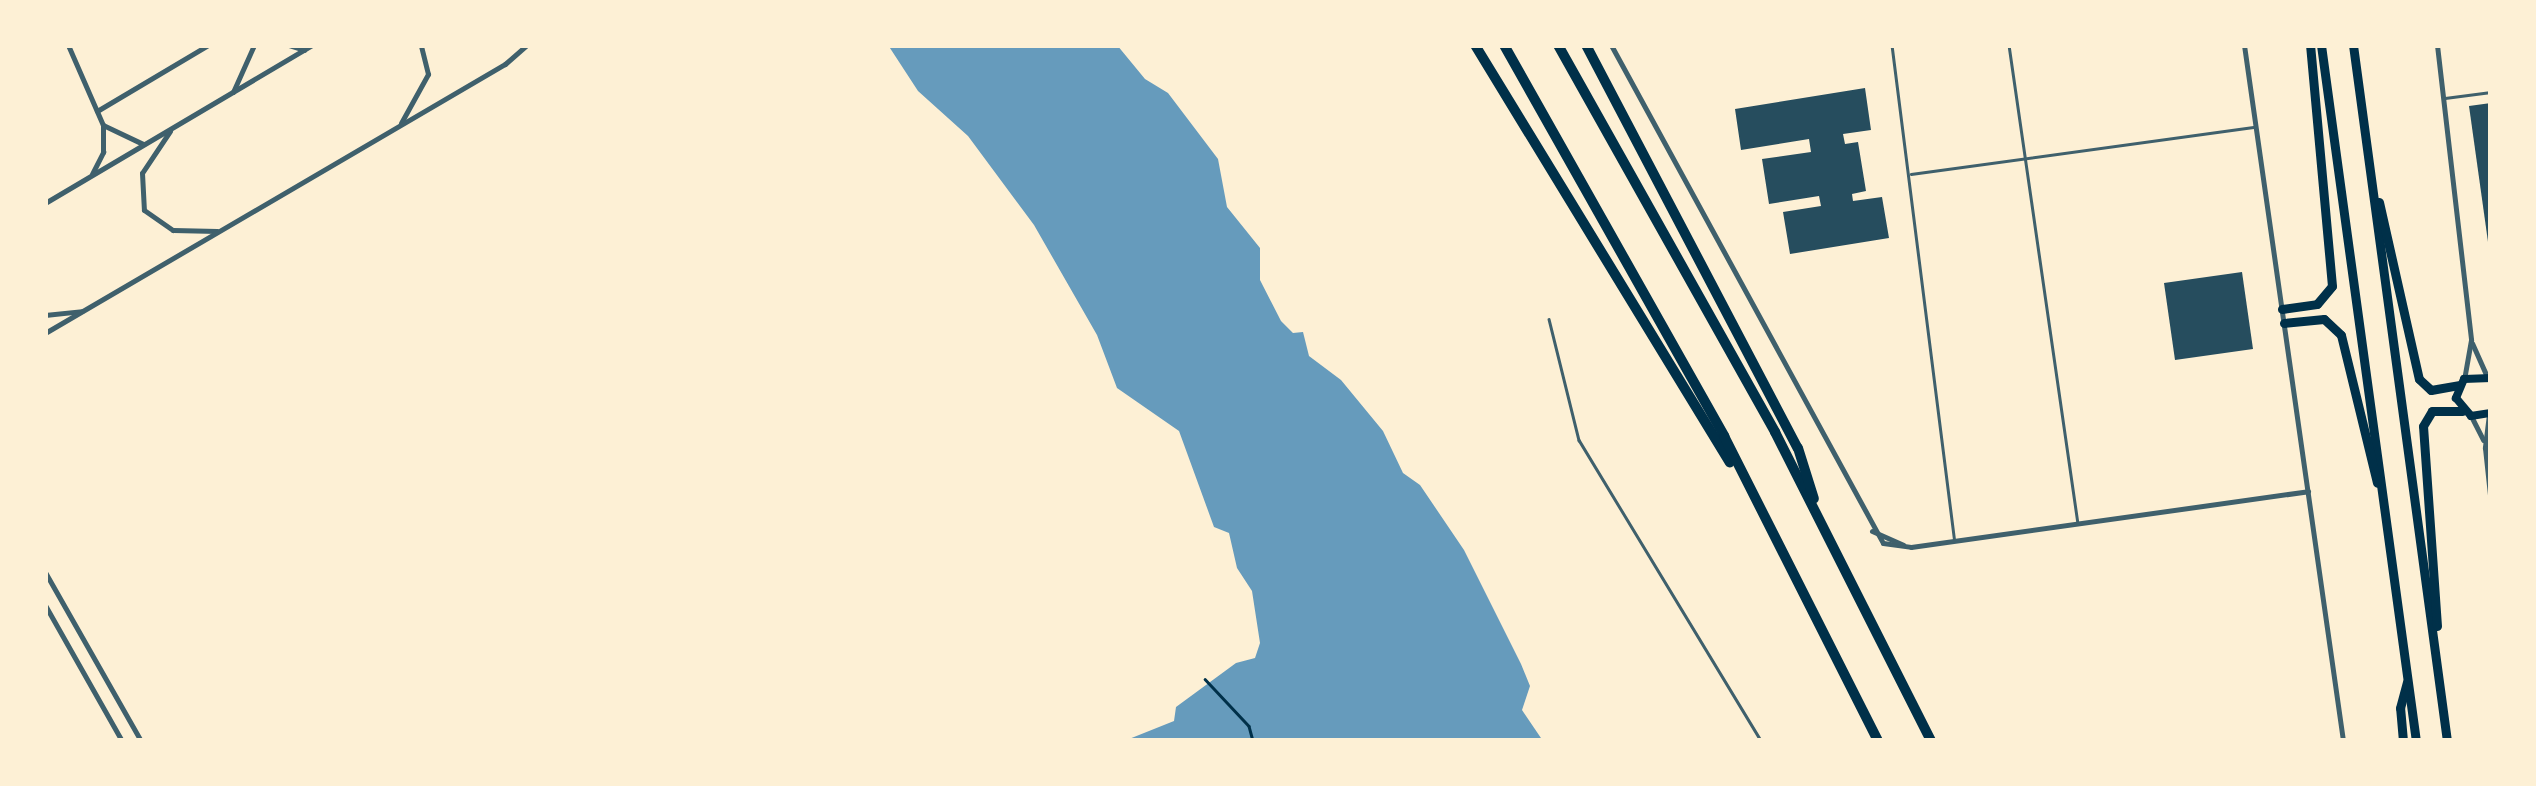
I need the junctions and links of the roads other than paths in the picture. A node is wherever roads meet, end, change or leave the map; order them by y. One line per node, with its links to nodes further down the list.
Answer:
1 (68, 45): 24 (street)
2 (208, 45): 24 (street)
3 (254, 45): 22 (street)
4 (290, 45): 20 (street)
5 (312, 45): 20 (street)
6 (421, 45): 26 (street)
7 (527, 45): 26 (street)
8 (1474, 45): 49 (highway)
9 (1504, 45): 49 (highway)
10 (1558, 45): 51 (highway)
11 (1586, 45): 51 (highway)
12 (1610, 45): 54 (street)
13 (1892, 45): 32 (lane)
14 (2009, 45): 30 (lane)
15 (2244, 45): 27 (street)
16 (2310, 45): 36 (highway)
17 (2321, 45): 52 (highway)
18 (2354, 45): 31 (highway)
19 (2436, 45): 23 (street)
20 (304, 50): 22 (street)
21 (2491, 92): 23 (lane)
22 (230, 94): 28 (street)
23 (2445, 98): 42 (street)
24 (97, 111): 25 (street)
25 (103, 125): 29 (street); 33 (street)
26 (399, 126): 35 (street)
27 (2256, 127): 30 (lane); 36 (street)
28 (172, 129): 29 (street); 35 (street)
29 (143, 144): 33 (street)
30 (2025, 160): 32 (lane); 53 (lane)
31 (2369, 166): 44 (highway); 58 (highway)
32 (1909, 174): 54 (lane)
33 (91, 176): 34 (street)
34 (45, 202)
35 (219, 231): 37 (street)
36 (2282, 309): 40 (street)
37 (83, 311): 38 (street); 41 (street)
38 (45, 315)
39 (1549, 319): 61 (lane)
40 (2284, 323): 48 (street); 52 (highway)
41 (45, 332)
42 (2471, 340): 43 (street); 44 (street)
43 (2490, 377): 44 (main road)
44 (2461, 382): 45 (main road)
45 (2466, 414): 46 (main road); 47 (street); 58 (highway)
46 (2490, 414): 47 (street)
47 (2484, 448): 50 (street)
48 (2308, 491): 53 (street); 64 (street)
49 (1754, 498): 62 (highway)
50 (2491, 504)
51 (1814, 506): 63 (highway)
52 (2385, 511): 57 (highway)
53 (2078, 523): 54 (street)
54 (1954, 539)
55 (45, 572): 60 (street)
56 (45, 605): 59 (street)
57 (2408, 679): 65 (highway); 66 (highway)
58 (2442, 704): 67 (highway)
59 (122, 741)
60 (141, 741)
61 (1762, 741)
62 (1878, 741)
63 (1931, 741)
64 (2343, 741)
65 (2404, 741)
66 (2416, 741)
67 (2447, 741)

